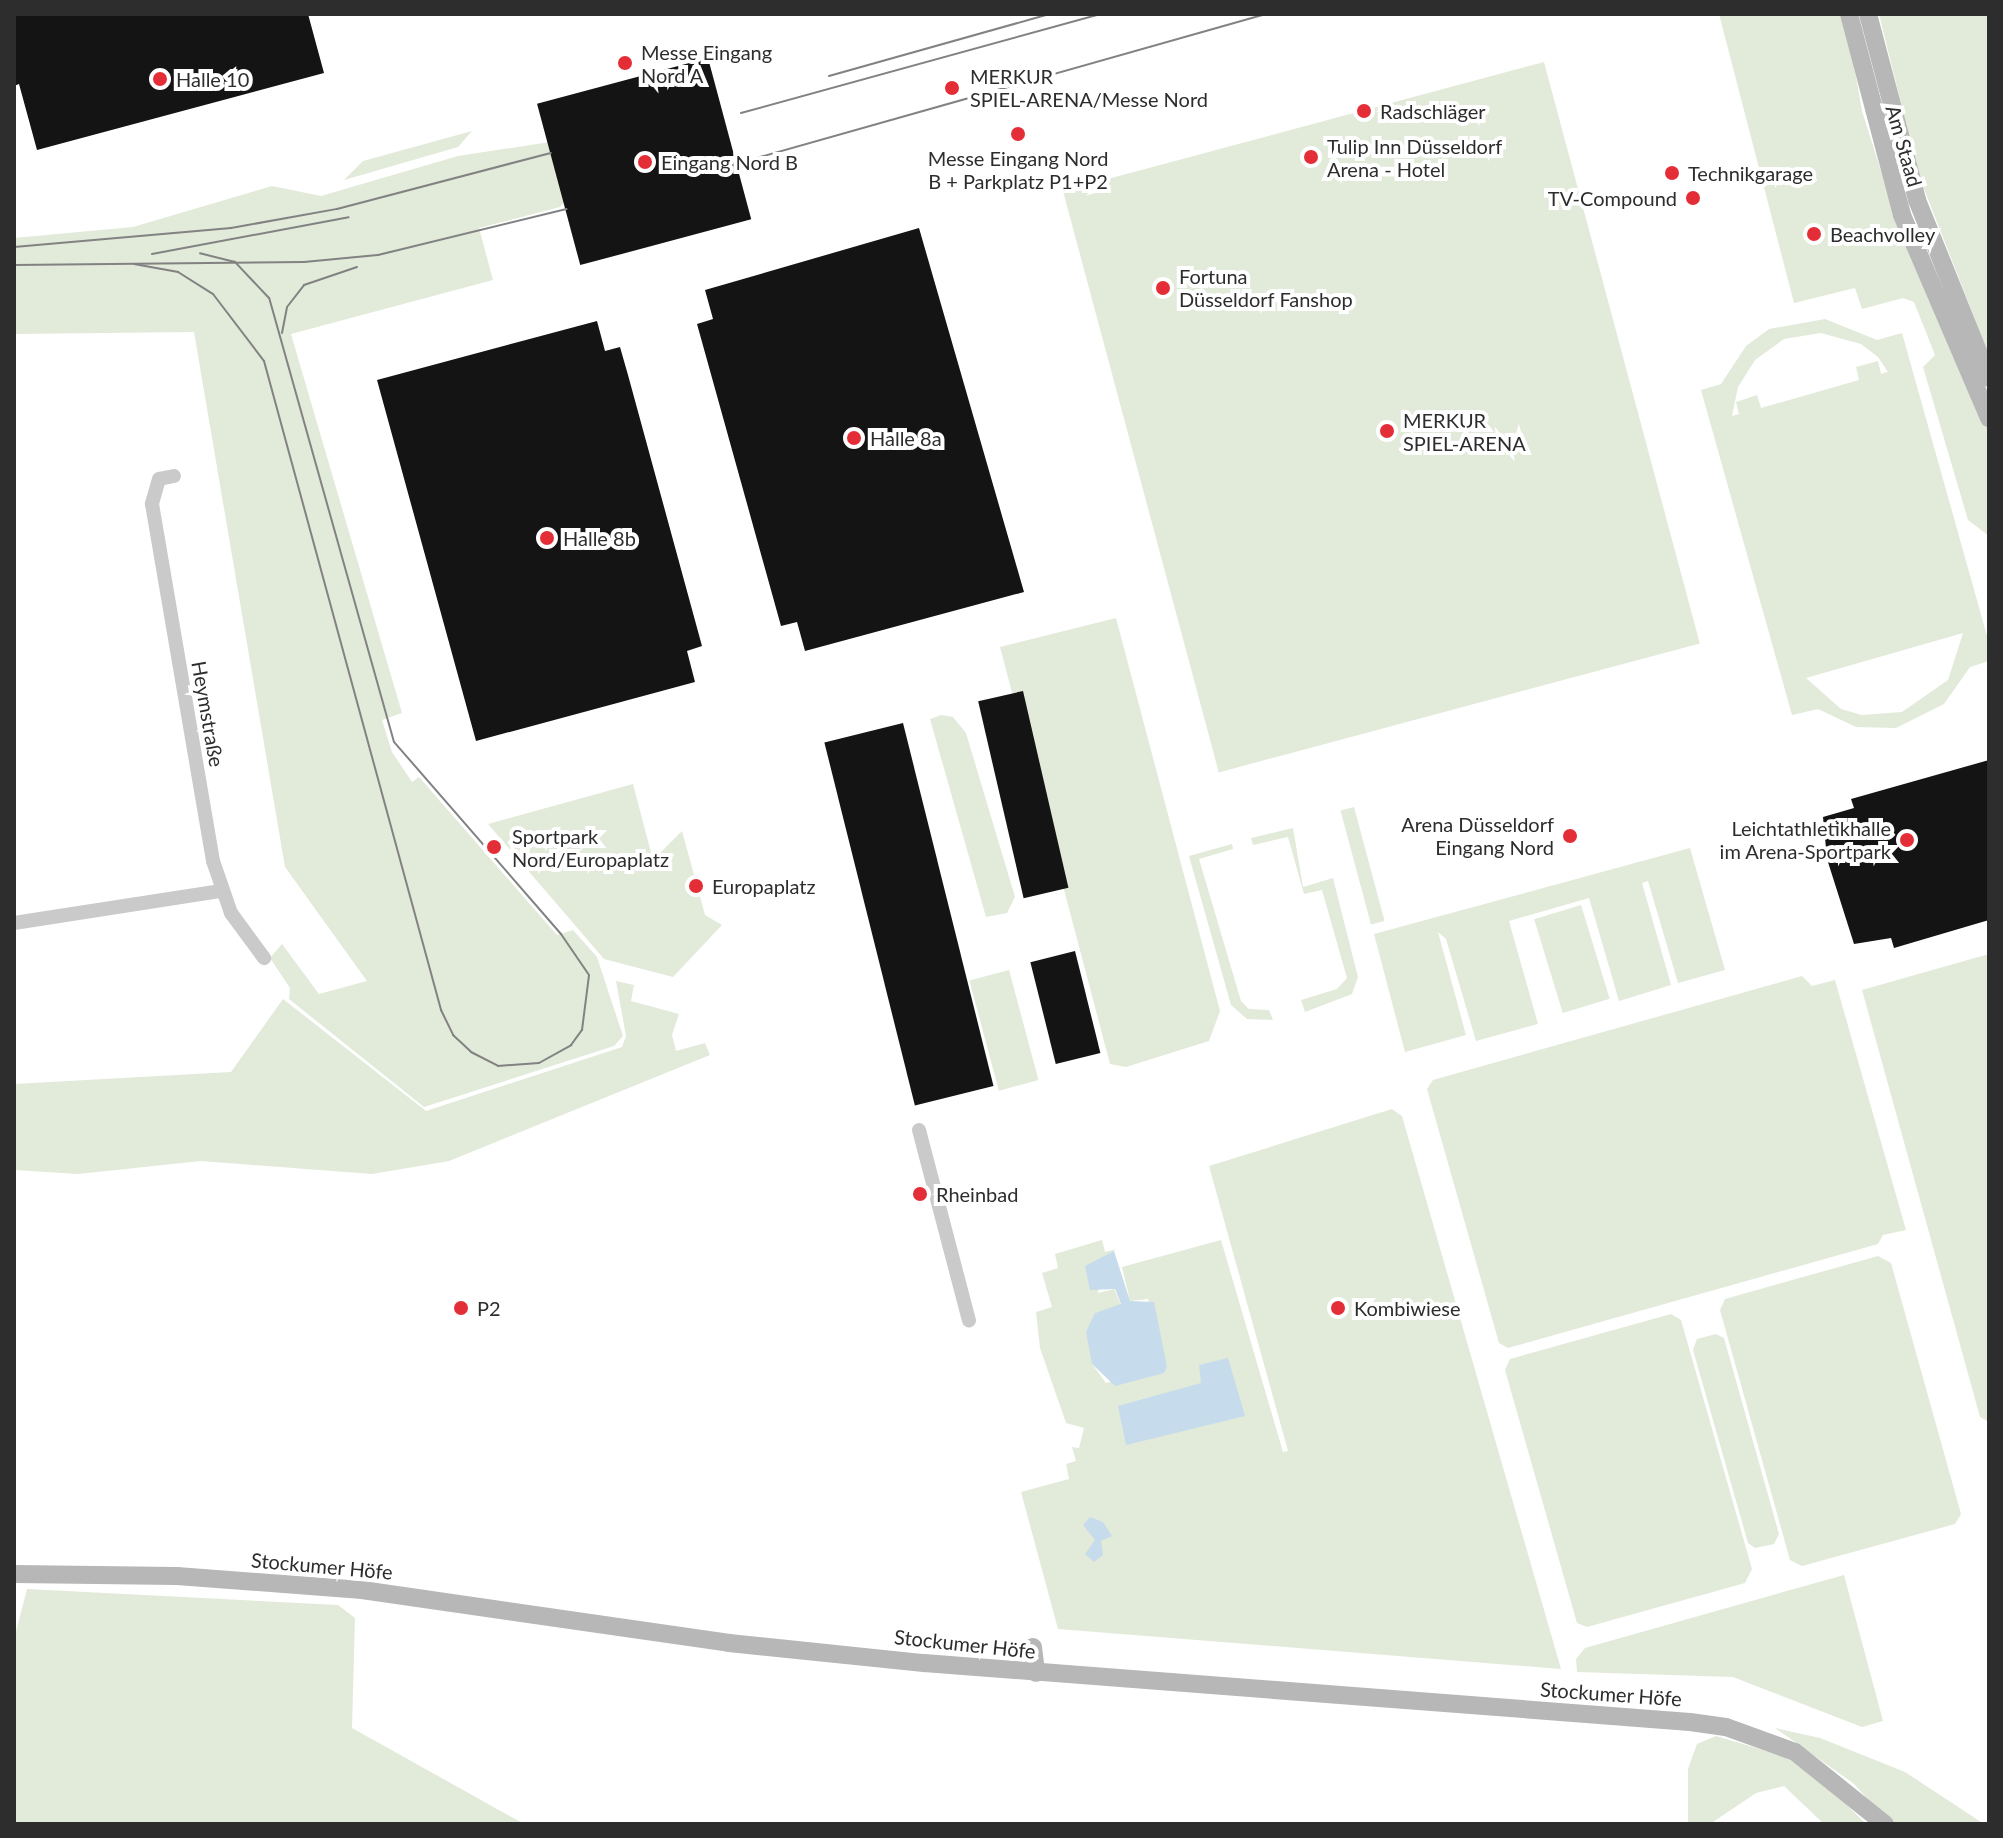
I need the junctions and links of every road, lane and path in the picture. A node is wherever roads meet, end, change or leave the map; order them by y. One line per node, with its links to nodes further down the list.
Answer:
1 (1849, 14): 4 (street, Am Staad)
2 (1868, 14): 3 (street, Am Staad)
3 (1989, 378)
4 (1989, 418)
5 (174, 476): 6 (street, Heymstraße)
6 (220, 891): 7 (street); 8 (street, Heymstraße)
7 (14, 923)
8 (264, 958)
9 (919, 1130): 10 (street)
10 (969, 1321)
11 (14, 1574): 13 (street, Stockumer Höfe)
12 (1033, 1647): 13 (street)
13 (1036, 1673): 14 (street, Stockumer Höfe)
14 (1885, 1824)

